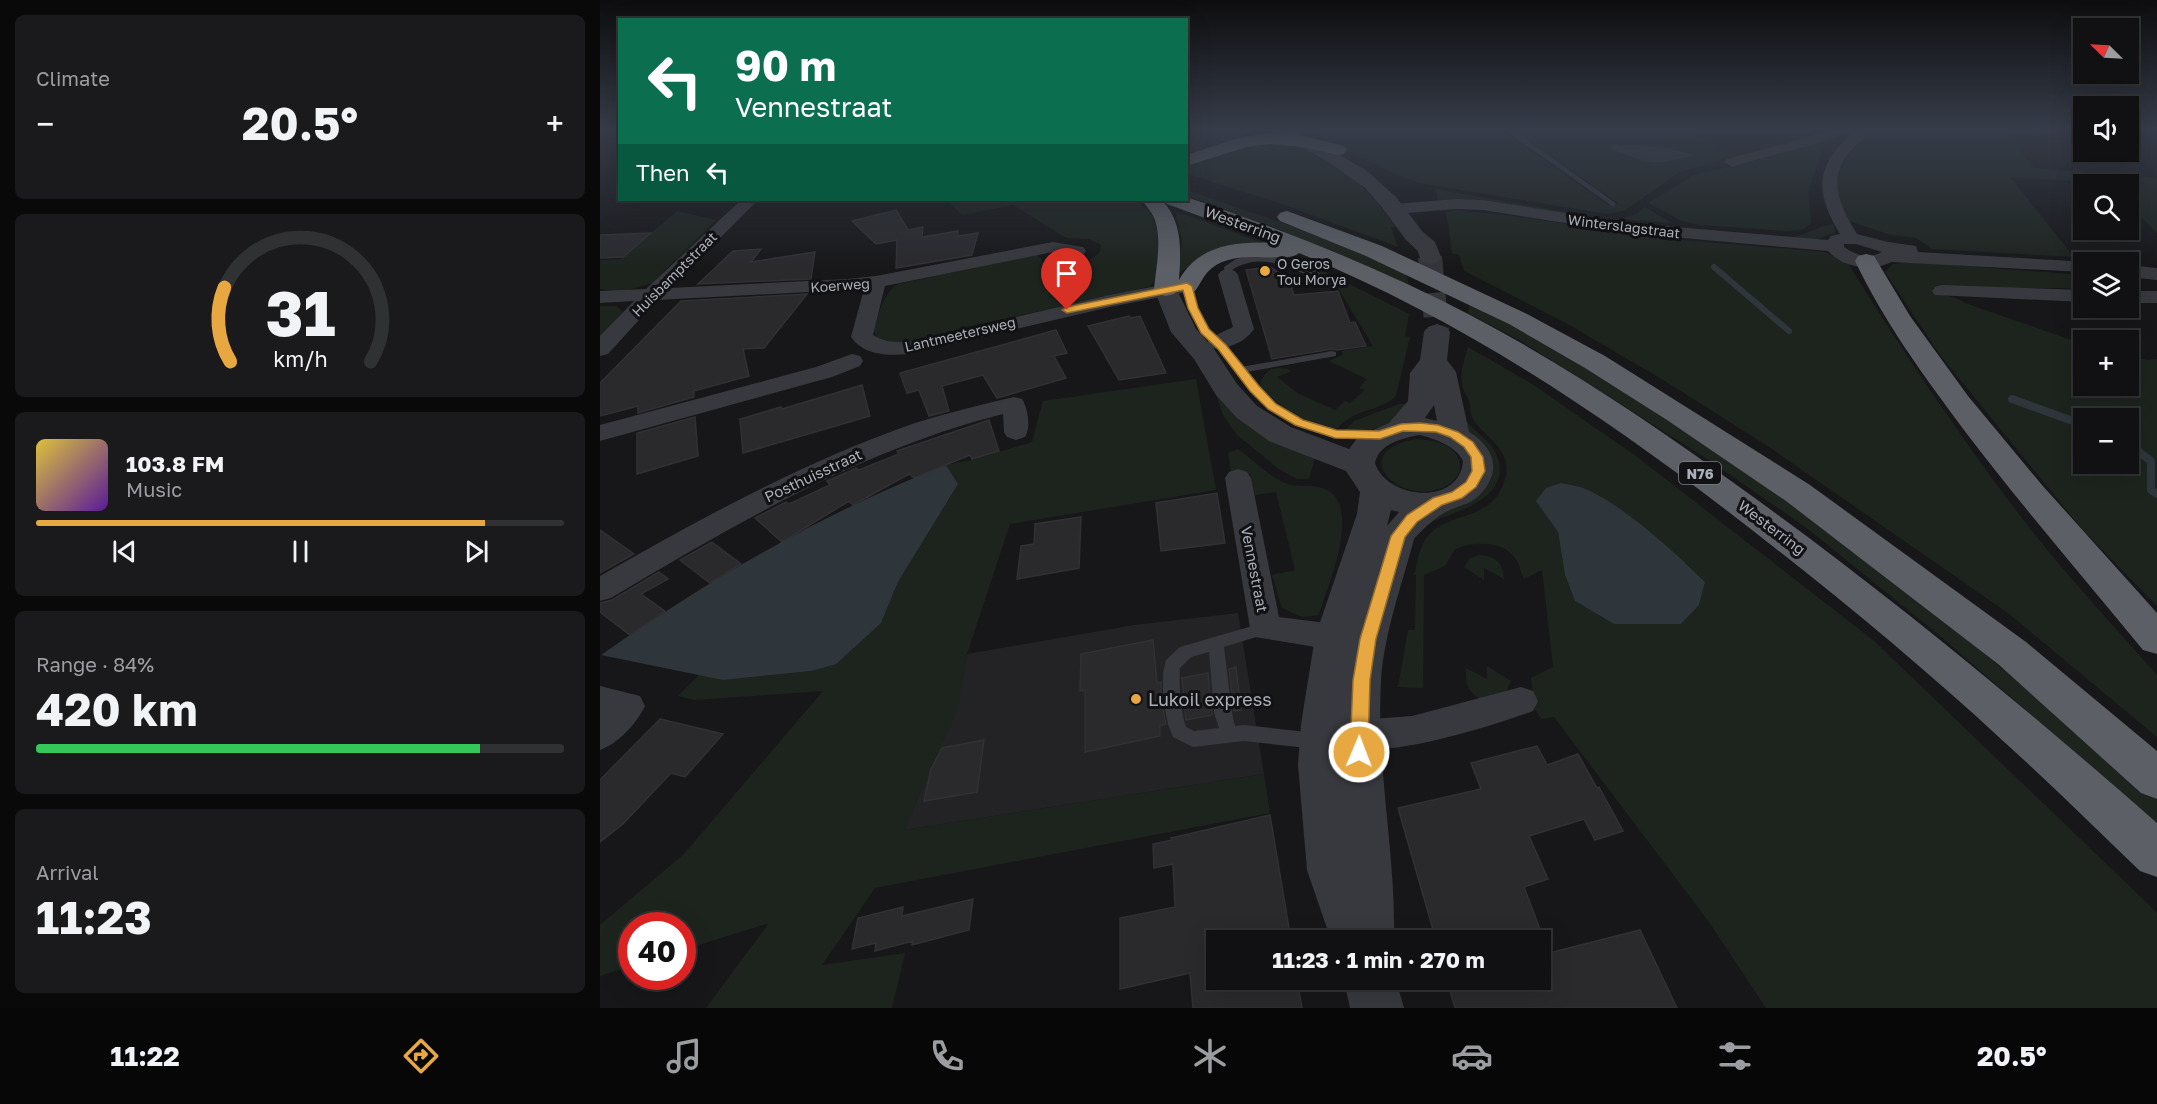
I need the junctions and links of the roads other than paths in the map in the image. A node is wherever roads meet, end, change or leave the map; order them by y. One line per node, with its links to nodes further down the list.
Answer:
1 (1359, 175): 8 (street)
2 (1377, 175): 8 (street)
3 (1830, 175): 11 (street)
4 (1188, 185): 51 (highway, Westerring / N76)
5 (749, 201): 22 (street, Huisbamptstraat)
6 (1153, 201): 19 (highway)
7 (1177, 201): 13 (highway, Westerring / N76)
8 (1405, 208): 9 (street, Winterslagstraat); 12 (street)
9 (1833, 246): 11 (street, Winterslagstraat); 11 (street, Winterslagstraat)
10 (1077, 251): 18 (street, Koerweg)
11 (1872, 251): 14 (street, Winterslagstraat); 44 (highway)
12 (1429, 252)
13 (1321, 255): 19 (highway); 52 (highway, Westerring / N76)
14 (2073, 265)
15 (2139, 272): 16 (street)
16 (2157, 274)
17 (1228, 275): 20 (lane); 28 (street)
18 (876, 282): 19 (street, Lantmeetersweg); 22 (street, Koerweg)
19 (1177, 287): 28 (street); 39 (street)
20 (1334, 287)
21 (1941, 291): 23 (street)
22 (651, 295): 24 (street, Koerweg); 29 (street, Huisbamptstraat)
23 (2073, 296)
24 (600, 297)
25 (2139, 297): 26 (street)
26 (2157, 297)
27 (1437, 332): 32 (street)
28 (1218, 343): 33 (street)
29 (600, 349)
30 (1332, 354): 33 (lane)
31 (852, 361): 36 (street)
32 (1433, 361): 34 (street); 37 (street)
33 (1241, 370): 34 (street)
34 (1391, 431): 37 (street); 39 (street)
35 (1016, 432): 41 (street, Posthuisstraat)
36 (600, 433)
37 (1454, 434): 40 (street)
38 (1238, 478): 42 (street, Vennestraat)
39 (1368, 478): 40 (street); 43 (street)
40 (1438, 502): 50 (street)
41 (600, 590)
42 (1266, 628): 43 (street, Vennestraat); 45 (lane)
43 (1334, 637): 50 (street)
44 (2157, 639)
45 (1216, 643): 48 (lane); 48 (lane)
46 (600, 700): 49 (street)
47 (1521, 701): 50 (street)
48 (1229, 734): 50 (lane)
49 (600, 735)
50 (1340, 738): 53 (street); 54 (street)
51 (2157, 780)
52 (2157, 854)
53 (1352, 930)
54 (1369, 930)
55 (1372, 990): 56 (street)
56 (1377, 1008)

